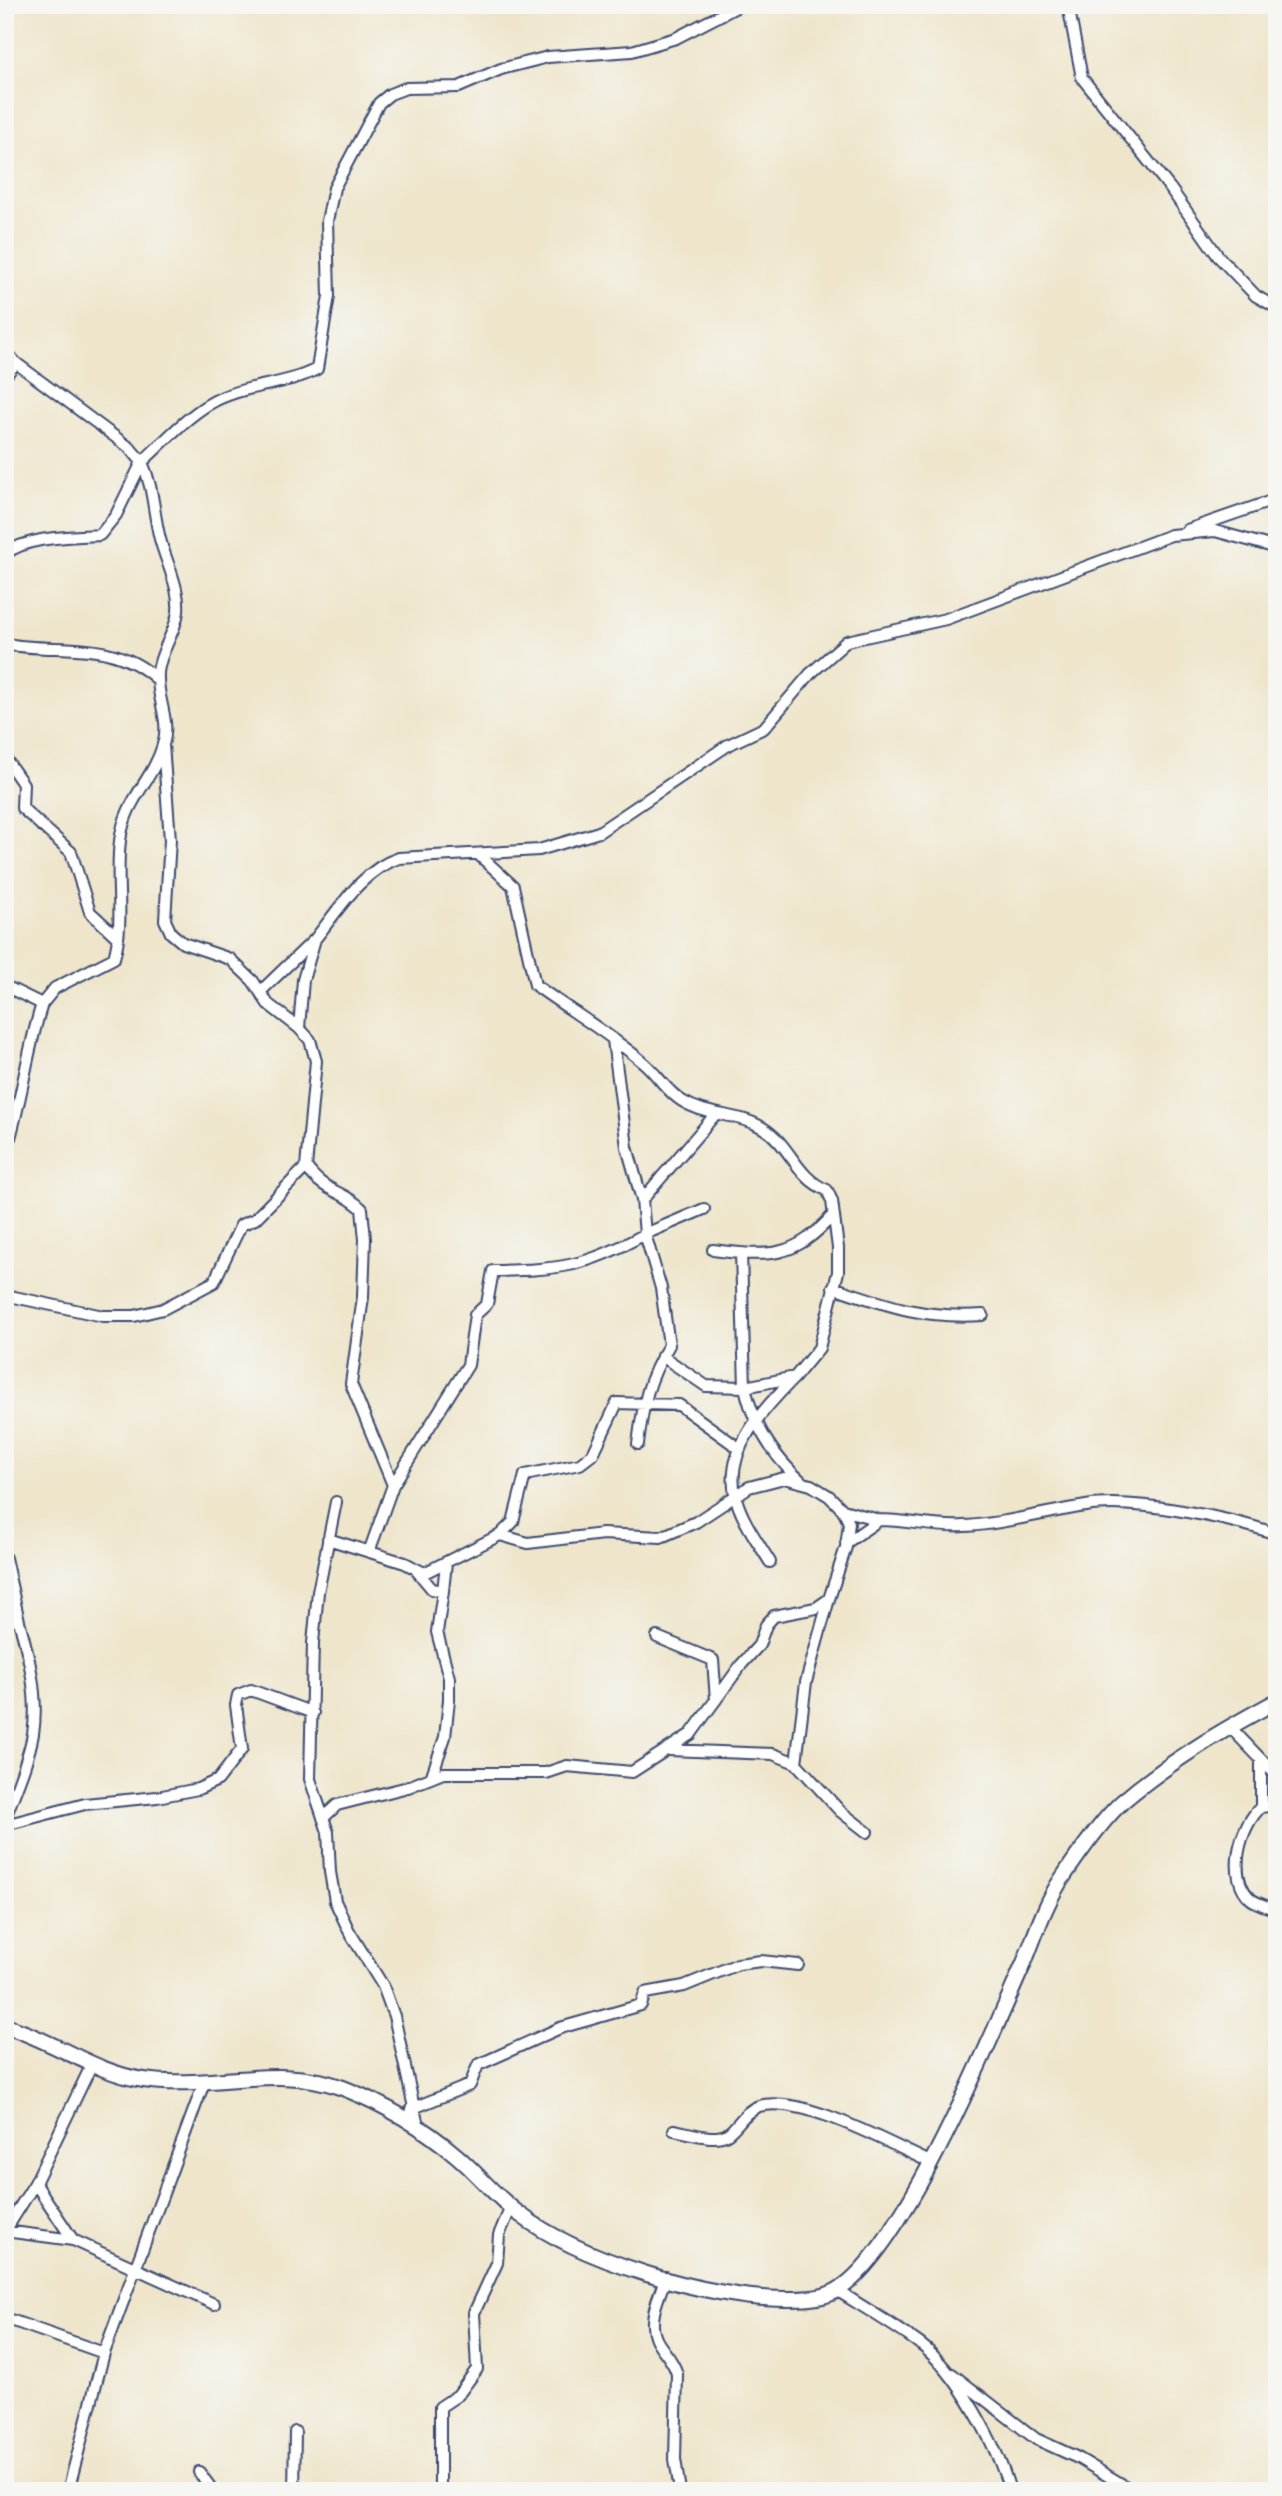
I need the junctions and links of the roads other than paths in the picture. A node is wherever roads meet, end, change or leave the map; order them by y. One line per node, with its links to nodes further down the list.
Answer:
1 (740, 5): 7 (street)
2 (1068, 5): 3 (street)
3 (1277, 308)
4 (5, 351): 5 (street)
5 (16, 363): 6 (street); 7 (street)
6 (5, 376)
7 (142, 462): 11 (street); 13 (street)
8 (1277, 499): 9 (street)
9 (1171, 535): 10 (street); 16 (street)
10 (1277, 548)
11 (5, 554)
12 (5, 644): 13 (street)
13 (158, 680): 14 (street)
14 (163, 744): 17 (street); 20 (street)
15 (5, 758): 17 (street)
16 (478, 854): 18 (street); 23 (street)
17 (117, 937): 21 (street)
18 (315, 939): 20 (street); 22 (street)
19 (5, 986): 21 (street)
20 (260, 992): 22 (street)
21 (42, 1004): 25 (street)
22 (299, 1028): 26 (street)
23 (613, 1040): 24 (street); 27 (street)
24 (714, 1116): 27 (street); 29 (street)
25 (5, 1156)
26 (306, 1167): 34 (street); 44 (street)
27 (642, 1200): 30 (street)
28 (704, 1209): 30 (street)
29 (834, 1215): 32 (street); 33 (street)
30 (645, 1234): 36 (street); 44 (street)
31 (713, 1250): 32 (street)
32 (741, 1254): 38 (street)
33 (834, 1287): 35 (street); 37 (street)
34 (5, 1295)
35 (983, 1315)
36 (662, 1356): 38 (street); 39 (street)
37 (794, 1377): 38 (street); 40 (street)
38 (745, 1387): 40 (street)
39 (643, 1401): 41 (street); 42 (street); 50 (street)
40 (756, 1418): 42 (street); 43 (street)
41 (638, 1444)
42 (740, 1449): 45 (street)
43 (803, 1482): 45 (street); 47 (street)
44 (393, 1485): 53 (street)
45 (735, 1494): 50 (street); 55 (street)
46 (336, 1502): 51 (street)
47 (843, 1510): 48 (street); 52 (street)
48 (879, 1520): 49 (street); 52 (street)
49 (1277, 1534)
50 (500, 1535): 56 (street)
51 (328, 1539): 53 (street); 65 (street)
52 (846, 1543): 59 (street)
53 (369, 1552): 57 (street)
54 (5, 1558): 61 (street)
55 (770, 1562)
56 (446, 1563): 57 (street); 58 (street)
57 (417, 1571): 58 (street)
58 (443, 1591): 71 (street)
59 (830, 1599): 63 (street); 69 (street)
60 (5, 1616): 61 (street)
61 (19, 1621): 74 (street)
62 (657, 1637): 63 (street)
63 (716, 1700): 67 (street)
64 (1277, 1702): 66 (street)
65 (313, 1713): 75 (street); 76 (street)
66 (1230, 1727): 68 (street); 87 (street)
67 (669, 1750): 69 (street); 71 (street)
68 (1261, 1760): 70 (street); 73 (street)
69 (796, 1763): 77 (street)
70 (1277, 1776)
71 (431, 1778): 75 (street)
72 (1277, 1805): 73 (street)
73 (1261, 1807): 78 (street)
74 (5, 1818)
75 (323, 1818): 83 (street)
76 (5, 1825)
77 (867, 1832)
78 (1277, 1910)
79 (798, 1965): 83 (street)
80 (5, 2026): 81 (street)
81 (92, 2064): 82 (street); 88 (street)
82 (205, 2080): 84 (street); 92 (street)
83 (414, 2106): 84 (street); 85 (street)
84 (400, 2116): 85 (street)
85 (418, 2126): 89 (street)
86 (674, 2130): 87 (street)
87 (930, 2162): 94 (street)
88 (36, 2183): 90 (street); 91 (street)
89 (511, 2207): 93 (street); 104 (street)
90 (5, 2231): 91 (street)
91 (73, 2240): 92 (street)
92 (135, 2268): 95 (street); 97 (street)
93 (666, 2277): 94 (street); 105 (street)
94 (838, 2291): 98 (street)
95 (214, 2304)
96 (5, 2318): 97 (street)
97 (104, 2353): 101 (street)
98 (945, 2368): 106 (street); 107 (street)
99 (295, 2432): 103 (street)
100 (199, 2472): 102 (street)
101 (68, 2491)
102 (213, 2491)
103 (294, 2491)
104 (440, 2491)
105 (680, 2491)
106 (1010, 2491)
107 (1133, 2491)

